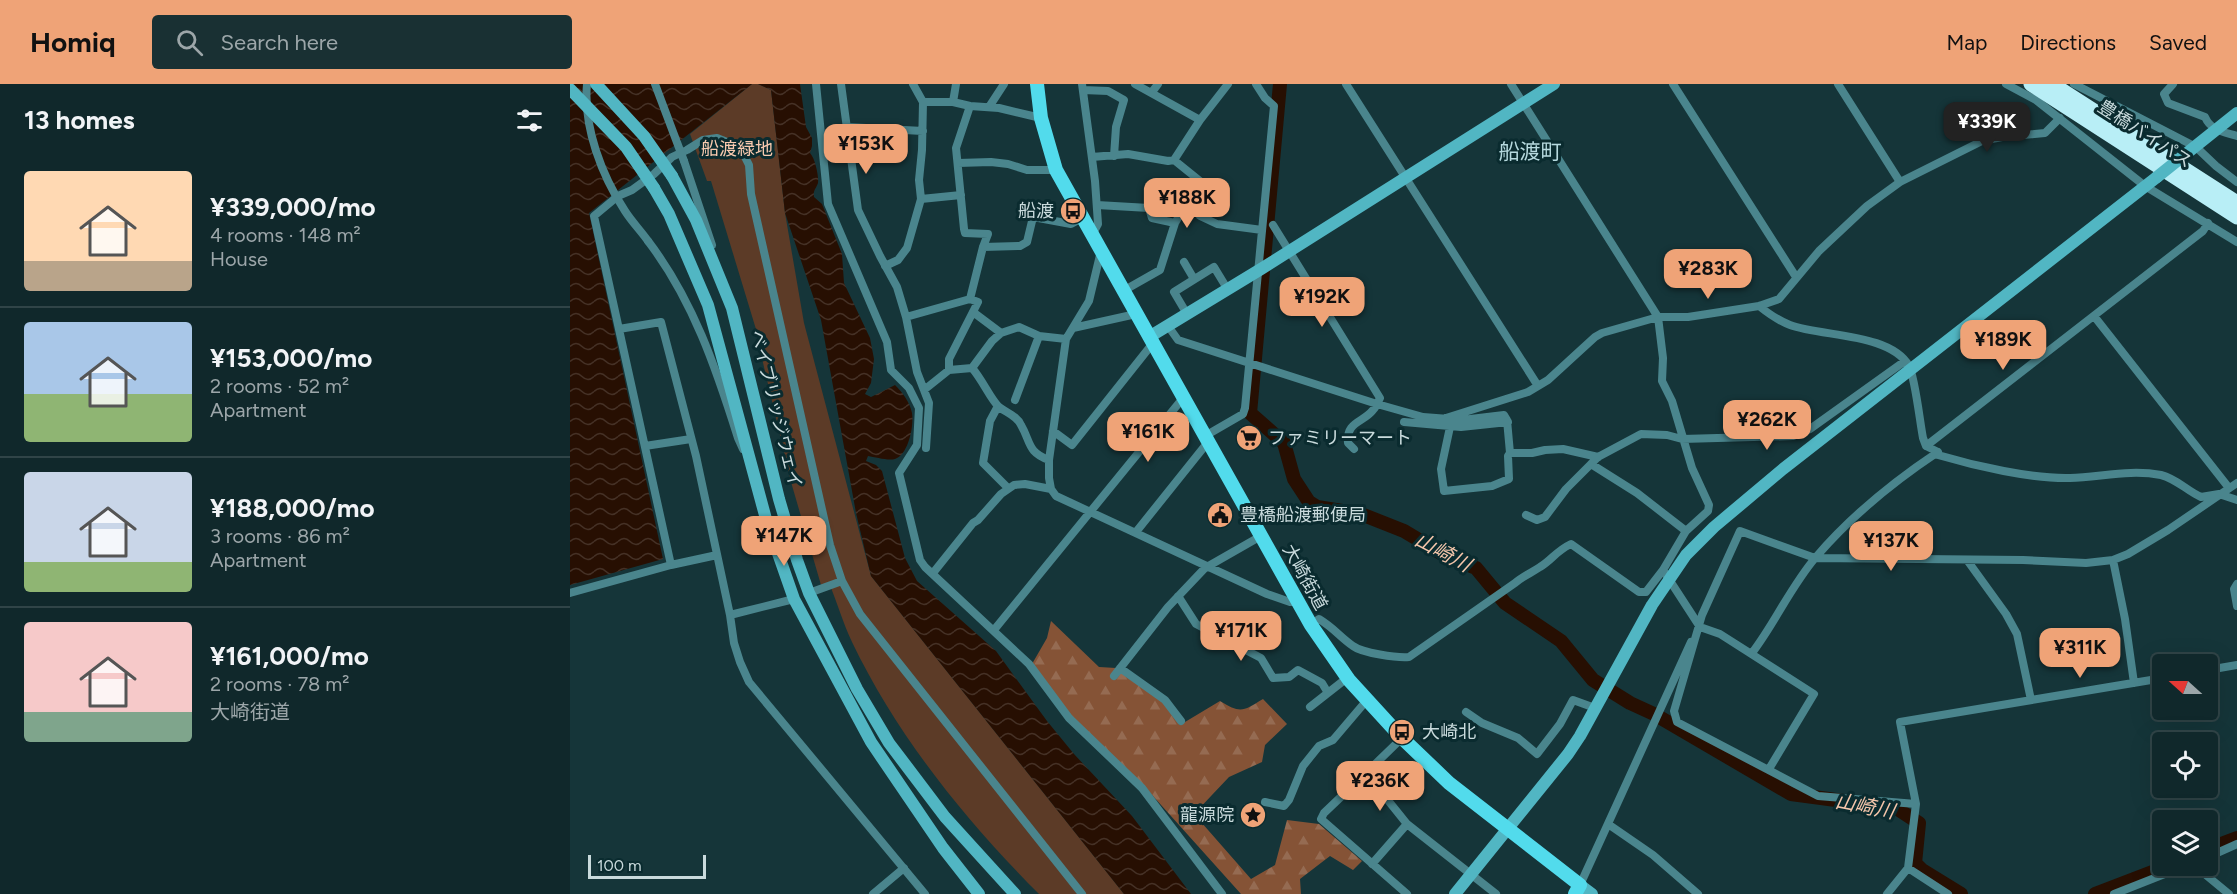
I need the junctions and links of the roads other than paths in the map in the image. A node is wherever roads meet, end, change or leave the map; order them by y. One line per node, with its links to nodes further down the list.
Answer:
1 (587, 84): 113 (street, bridge)
2 (596, 84): 70 (street, ベイブリッジウェイ, bridge)
3 (655, 84): 70 (street, bridge)
4 (816, 84): 96 (street)
5 (841, 84): 37 (street)
6 (913, 84): 28 (street)
7 (956, 84): 29 (street)
8 (1004, 84): 32 (street)
9 (1037, 84): 34 (main road, 大崎街道)
10 (1135, 84): 27 (street)
11 (1158, 84): 27 (street)
12 (1228, 84): 36 (street)
13 (1256, 84): 61 (street)
14 (1346, 84): 47 (street)
15 (1511, 84): 30 (street)
16 (1554, 84): 30 (street)
17 (1673, 84): 71 (street)
18 (1838, 84): 48 (street)
19 (2006, 84): 35 (street)
20 (2031, 84): 56 (highway, 豊橋バイパス)
21 (2052, 84): 53 (highway, 豊橋バイパス)
22 (2173, 84): 38 (street)
23 (2078, 85): 41 (street)
24 (1083, 87): 25 (street); 43 (street)
25 (1109, 87): 42 (street)
26 (570, 89): 113 (street, ベイブリッジウェイ, bridge)
27 (1152, 92): 36 (street)
28 (923, 102): 29 (street); 39 (street)
29 (953, 102): 31 (street)
30 (1523, 103): 47 (street); 82 (street)
31 (970, 106): 32 (street); 45 (street)
32 (989, 107): 34 (street)
33 (2237, 113): 38 (street)
34 (1041, 118): 46 (main road, 大崎街道)
35 (2060, 118): 48 (street); 50 (street)
36 (1200, 120): 44 (street)
37 (847, 127): 39 (street); 68 (street)
38 (2216, 130): 40 (street); 41 (street)
39 (923, 131): 52 (street)
40 (2237, 136)
41 (2196, 147): 49 (street); 50 (street, bridge)
42 (1114, 156): 43 (street); 44 (street)
43 (1092, 158): 54 (street)
44 (1174, 160): 58 (street)
45 (958, 163): 46 (street); 51 (street)
46 (1056, 170): 57 (main road, 大崎街道)
47 (1406, 178): 66 (street); 94 (street)
48 (1900, 182): 71 (street)
49 (2237, 182)
50 (2145, 186): 59 (street); 91 (street)
51 (960, 195): 52 (street); 64 (street)
52 (921, 199): 68 (street)
53 (2237, 203)
54 (1097, 205): 58 (street); 62 (street)
55 (1200, 216): 61 (street)
56 (2237, 217)
57 (1082, 218): 62 (main road, 大崎街道); 64 (street)
58 (1175, 223): 74 (street)
59 (2208, 223): 63 (street); 80 (street)
60 (1273, 225): 66 (street)
61 (1262, 230): 69 (street)
62 (1092, 235): 65 (main road, 大崎街道)
63 (2237, 242)
64 (983, 247): 75 (street)
65 (1101, 251): 74 (main road, 大崎街道); 85 (street)
66 (1290, 251): 69 (street); 99 (street)
67 (1185, 262): 72 (street)
68 (885, 266): 81 (street)
69 (1262, 268): 73 (street); 90 (street)
70 (719, 274): 137 (street, ベイブリッジウェイ)
71 (1796, 277): 76 (street)
72 (1194, 279): 73 (street); 79 (street)
73 (1228, 290): 79 (street)
74 (1123, 291): 78 (main road, 大崎街道)
75 (970, 299): 77 (street); 81 (street)
76 (1759, 306): 82 (street); 91 (street)
77 (973, 312): 86 (street); 93 (street)
78 (1136, 314): 85 (street); 89 (main road, 大崎街道)
79 (1187, 314): 83 (street)
80 (2094, 316): 108 (street); 116 (street)
81 (906, 317): 95 (street)
82 (1658, 317): 94 (street); 104 (street)
83 (1167, 326): 89 (street); 90 (street)
84 (619, 328): 105 (street); 107 (street); 134 (street)
85 (1073, 328): 88 (street)
86 (1001, 333): 87 (street); 92 (street)
87 (1039, 336): 88 (street); 98 (street)
88 (1066, 339): 103 (street)
89 (1151, 340): 97 (main road, 大崎街道); 103 (street)
90 (1252, 364): 99 (street); 106 (street)
91 (1908, 364): 104 (street); 108 (street); 133 (street)
92 (972, 368): 93 (street); 100 (street)
93 (949, 370): 95 (street)
94 (1538, 386): 102 (street)
95 (924, 391): 96 (street); 109 (street)
96 (914, 398): 132 (street)
97 (1183, 398): 106 (main road, 大崎街道); 121 (street)
98 (1015, 400)
99 (1377, 404): 102 (street); 110 (street)
100 (998, 406): 114 (street); 117 (street)
101 (1404, 422): 102 (street)
102 (1448, 423): 112 (street); 112 (street)
103 (1053, 431): 114 (street)
104 (1682, 438): 115 (street); 123 (street)
105 (691, 439): 107 (street); 126 (street)
106 (1207, 439): 124 (street); 125 (main road, 大崎街道)
107 (645, 446): 130 (street)
108 (1926, 446): 111 (street)
109 (926, 448)
110 (1354, 449)
111 (1938, 452): 119 (street); 127 (street)
112 (1510, 453): 115 (street)
113 (749, 460): 139 (street, ベイブリッジウェイ)
114 (1049, 460): 118 (street)
115 (1594, 460): 122 (street); 123 (street)
116 (2233, 486): 119 (street)
117 (1008, 488): 118 (street); 132 (street)
118 (1051, 489): 121 (street)
119 (2219, 495): 120 (street); 129 (street)
120 (2237, 500)
121 (1091, 512): 124 (street); 145 (street)
122 (1526, 515)
123 (1686, 531): 133 (street)
124 (1136, 532): 131 (street)
125 (1261, 536): 131 (street); 140 (main road, 大崎街道)
126 (717, 555): 130 (street); 142 (street)
127 (1815, 558): 128 (street); 144 (street); 146 (street)
128 (1967, 560): 129 (street); 156 (street)
129 (2113, 560): 153 (street)
130 (671, 566): 136 (street)
131 (1209, 566): 138 (street); 140 (street)
132 (933, 573): 145 (street)
133 (1666, 574): 143 (street); 144 (street); 158 (street)
134 (842, 581): 137 (street); 183 (street)
135 (2237, 584): 141 (street)
136 (570, 593)
137 (809, 593): 182 (street, ベイブリッジウェイ)
138 (1178, 596): 148 (street); 154 (street)
139 (794, 599): 142 (street); 181 (street, ベイブリッジウェイ)
140 (1298, 602): 143 (main road, 大崎街道)
141 (2237, 606)
142 (730, 615): 172 (street)
143 (1311, 626): 151 (main road, 大崎街道)
144 (1700, 627): 146 (street); 162 (street); 166 (street)
145 (994, 630): 184 (street)
146 (1752, 653): 162 (street)
147 (2237, 665): 149 (street)
148 (1120, 668): 150 (street); 160 (street)
149 (2218, 668)
150 (1114, 676)
151 (1347, 678): 154 (street); 155 (main road, 大崎街道)
152 (2152, 680): 153 (street)
153 (2134, 683): 156 (street)
154 (1328, 693): 157 (street)
155 (1367, 700): 161 (main road, 大崎街道); 164 (street)
156 (2031, 700): 165 (street)
157 (1310, 707)
158 (1595, 708): 159 (street); 168 (street)
159 (1466, 712)
160 (1181, 722)
161 (1402, 738): 163 (street); 168 (main road, 大崎街道)
162 (1769, 769): 165 (street)
163 (1366, 773): 167 (street); 171 (street)
164 (1265, 802)
165 (1916, 804): 173 (street)
166 (1608, 824): 177 (street); 189 (street)
167 (1407, 825): 171 (street); 174 (street)
168 (1508, 828): 174 (street); 177 (main road, 大崎街道)
169 (2237, 844): 170 (street)
170 (2218, 852)
171 (1372, 864): 185 (street)
172 (904, 868): 179 (street); 180 (street)
173 (1908, 868): 178 (street); 190 (street)
174 (1471, 874): 186 (street); 187 (street)
175 (2160, 876): 192 (street)
176 (2206, 876): 193 (street)
177 (1578, 889): 188 (street)
178 (1938, 891): 191 (street)
179 (873, 894)
180 (925, 894)
181 (980, 894)
182 (1015, 894)
183 (1082, 894)
184 (1222, 894)
185 (1407, 894)
186 (1455, 894)
187 (1496, 894)
188 (1592, 894)
189 (1698, 894)
190 (1887, 894)
191 (1948, 894)
192 (2114, 894)
193 (2229, 894)

